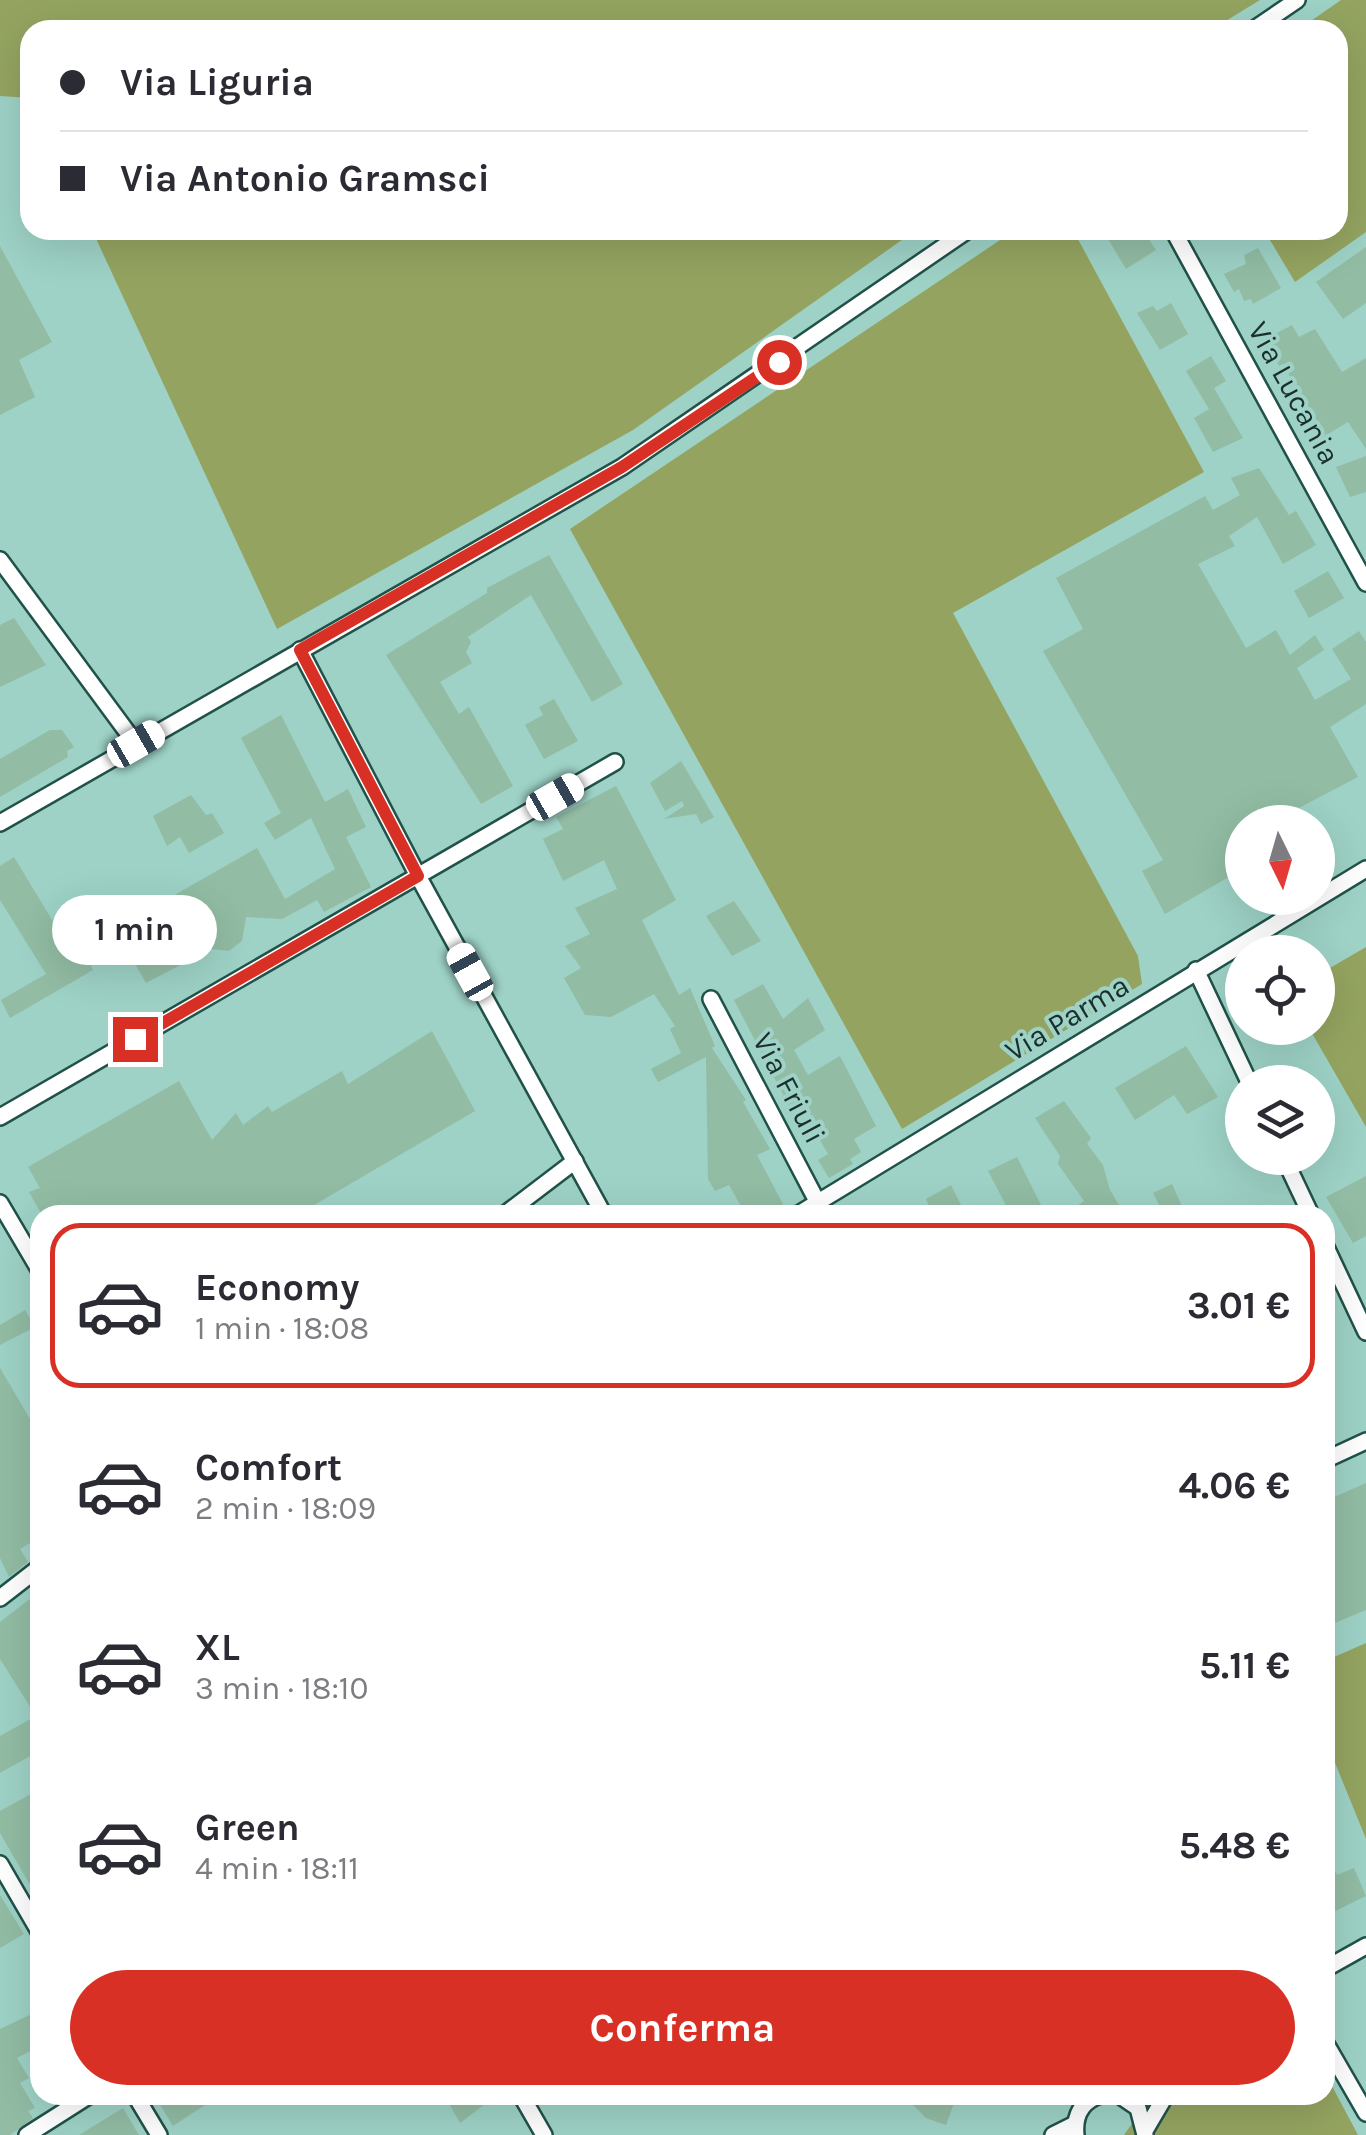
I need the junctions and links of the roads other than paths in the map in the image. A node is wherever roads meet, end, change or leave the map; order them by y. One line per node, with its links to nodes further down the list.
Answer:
1 (1296, 0): 2 (street)
2 (1267, 20)
3 (953, 240): 7 (street)
4 (1178, 240): 6 (street, Via Lucania)
5 (0, 560): 8 (street)
6 (1366, 583)
7 (300, 650): 8 (street); 12 (street)
8 (136, 744): 10 (street)
9 (615, 762): 12 (street)
10 (0, 823)
11 (1366, 869): 13 (street, Via Parma)
12 (418, 876): 16 (street); 17 (street)
13 (1196, 970): 15 (street); 20 (street, Via Parma)
14 (711, 999): 20 (street, Via Friuli)
15 (1241, 1065)
16 (0, 1117)
17 (575, 1162): 21 (street); 22 (street)
18 (1292, 1175): 24 (street)
19 (0, 1203): 25 (street)
20 (818, 1203): 23 (street, Via Parma)
21 (517, 1205)
22 (599, 1205)
23 (814, 1205)
24 (1306, 1205)
25 (30, 1254)
26 (1335, 1266): 27 (street)
27 (1366, 1332)
28 (1366, 1441): 29 (street)
29 (1335, 1455)
30 (30, 1575): 31 (street)
31 (0, 1598)
32 (0, 1864): 33 (street)
33 (30, 1915)
34 (1366, 1946): 35 (street)
35 (1335, 1963)
36 (1335, 2059): 42 (street)
37 (74, 2105): 45 (street)
38 (142, 2105): 46 (street)
39 (527, 2105): 47 (street)
40 (1134, 2105): 44 (street)
41 (1161, 2105): 44 (street)
42 (1366, 2113)
43 (1076, 2116): 48 (street)
44 (1146, 2132)
45 (26, 2135)
46 (159, 2135)
47 (544, 2135)
48 (1053, 2135)

